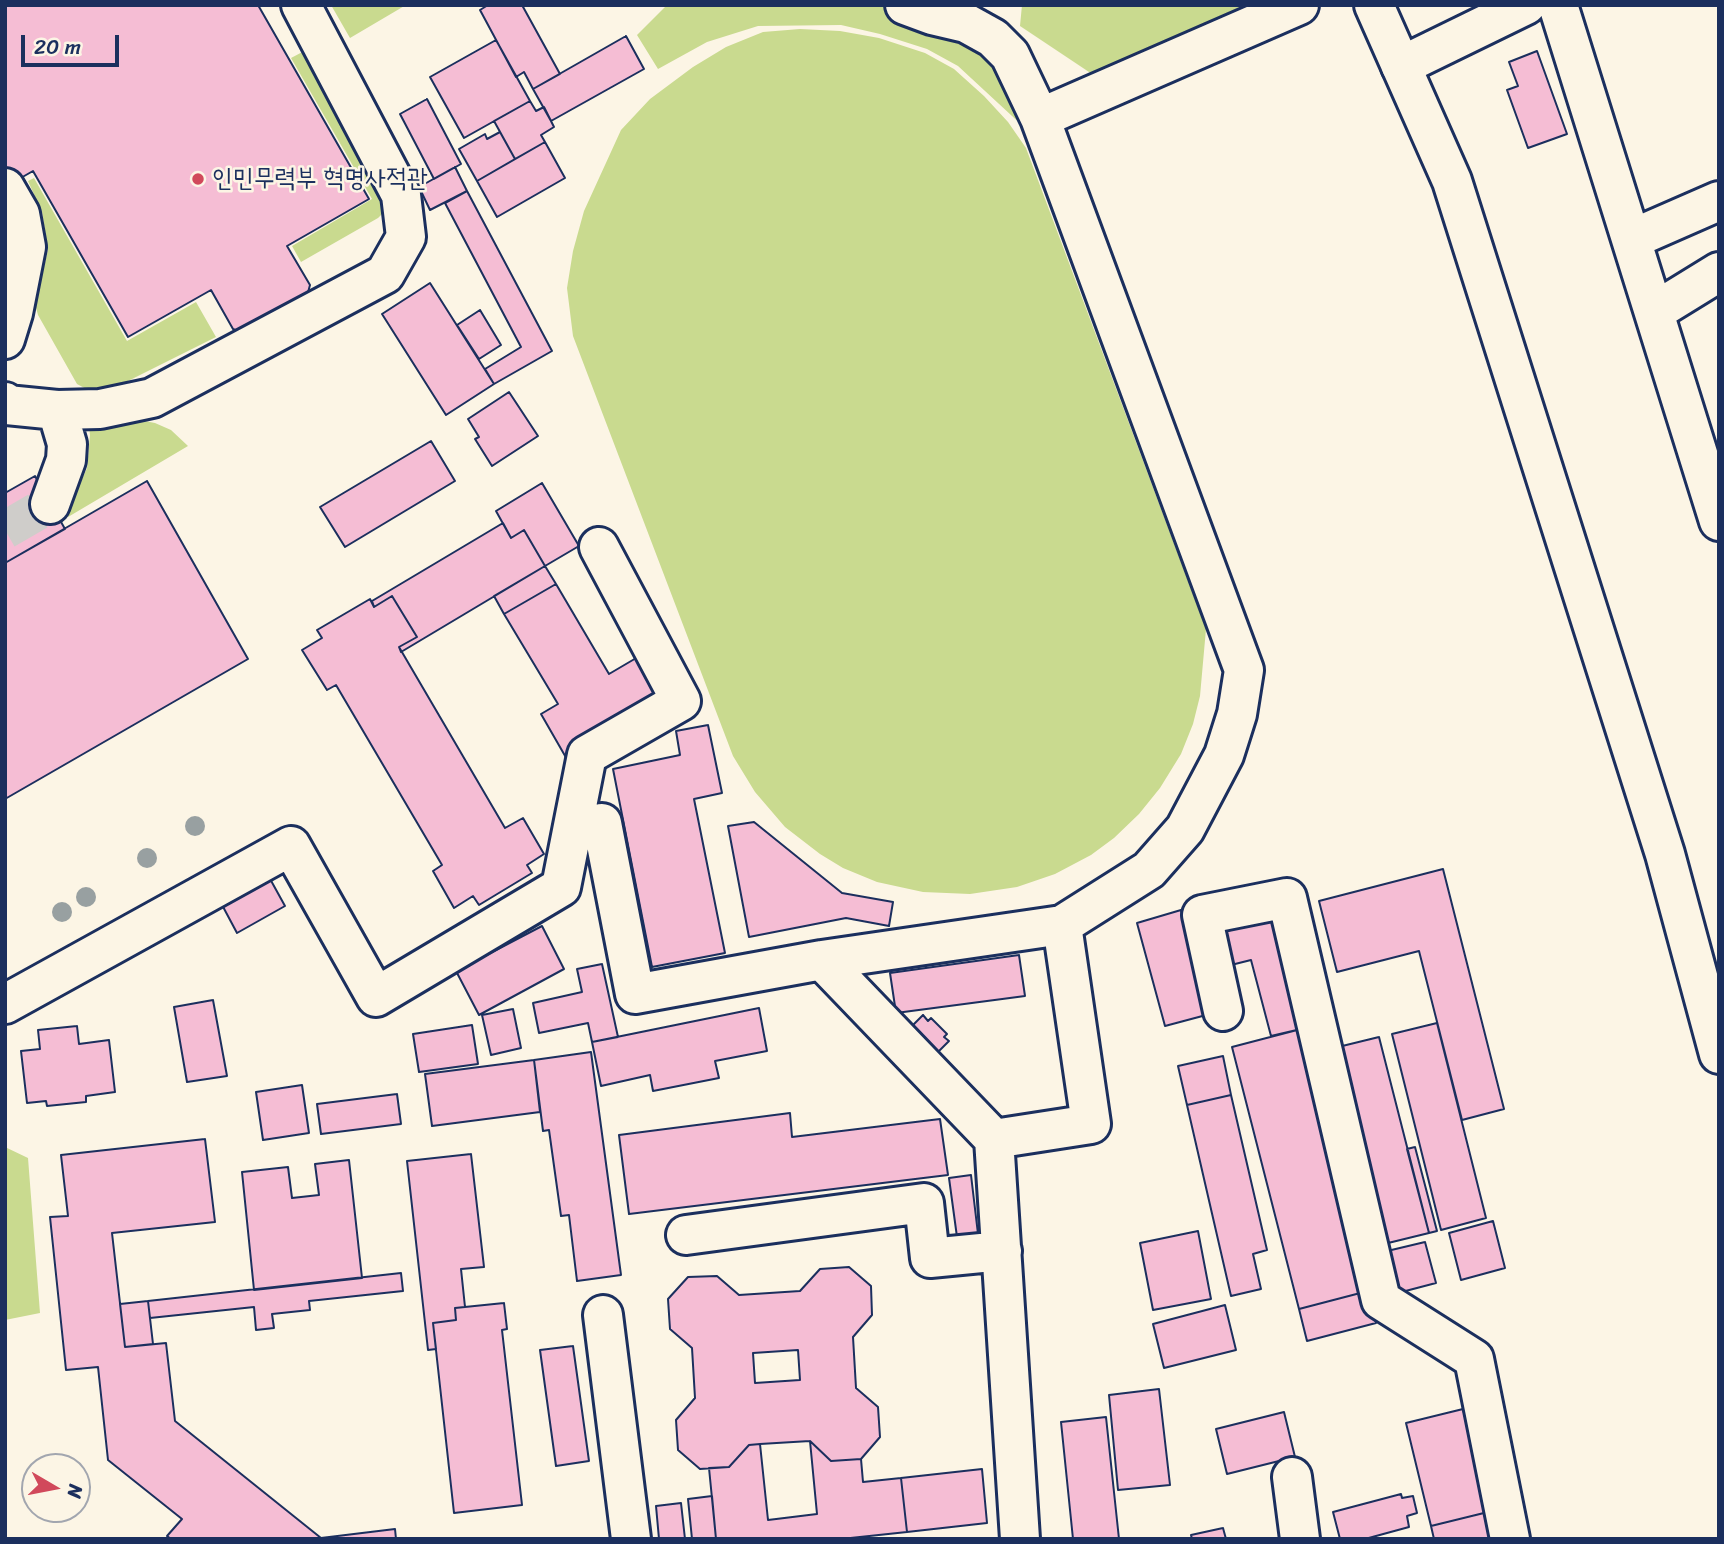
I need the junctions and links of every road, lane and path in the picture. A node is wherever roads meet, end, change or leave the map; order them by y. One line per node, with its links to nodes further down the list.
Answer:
1 (301, 5): 16 (street)
2 (905, 5): 8 (street)
3 (1299, 5): 8 (street)
4 (1374, 5): 7 (street)
5 (1526, 5): 7 (street)
6 (1558, 5): 11 (street)
7 (1402, 66): 25 (street)
8 (1040, 118): 21 (street)
9 (5, 188): 14 (street)
10 (1719, 201): 11 (street)
11 (1632, 239): 13 (street)
12 (1719, 272): 13 (street)
13 (1654, 312): 18 (street)
14 (5, 339)
15 (6, 404): 16 (street)
16 (57, 411): 17 (street)
17 (50, 504)
18 (1719, 521)
19 (599, 547): 23 (street)
20 (602, 823): 22 (street)
21 (1062, 925): 22 (street); 26 (street)
22 (822, 960): 26 (street)
23 (5, 1004)
24 (1223, 1011): 34 (street)
25 (1719, 1054)
26 (994, 1139): 28 (street)
27 (687, 1235): 28 (street)
28 (1002, 1251): 32 (street)
29 (603, 1315): 31 (street)
30 (1292, 1477): 33 (street)
31 (631, 1539)
32 (1020, 1539)
33 (1300, 1539)
34 (1510, 1539)

